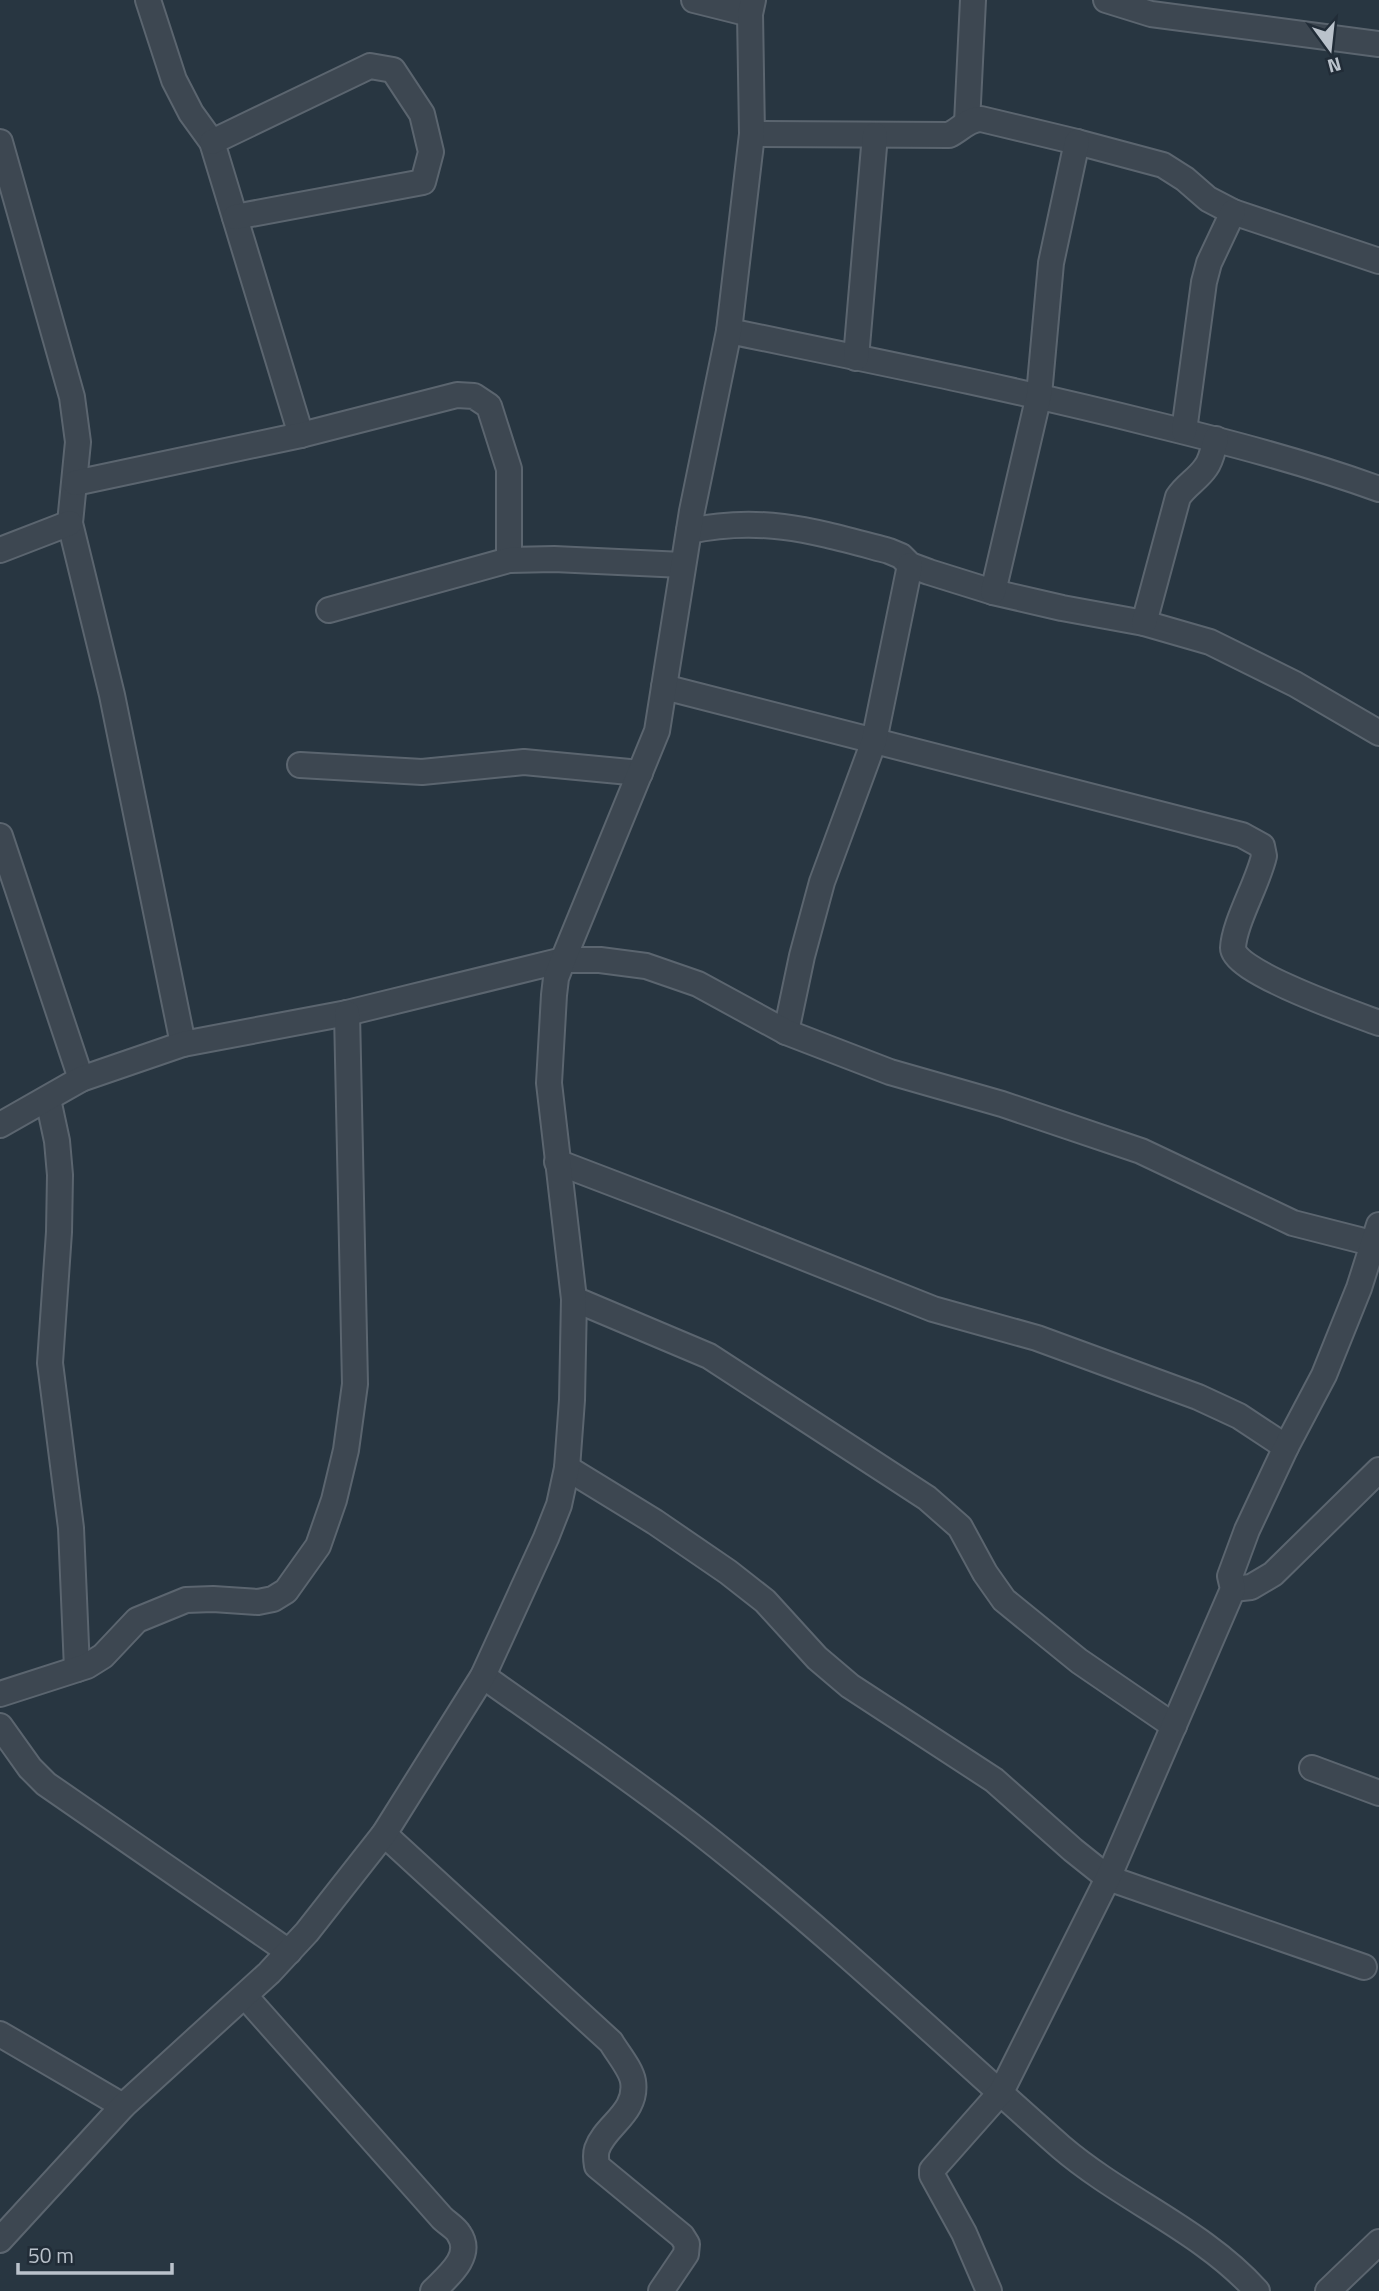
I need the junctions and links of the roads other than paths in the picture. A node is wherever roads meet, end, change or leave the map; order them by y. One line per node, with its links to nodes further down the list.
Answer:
1 (148, 0): 11 (street)
2 (694, 0): 5 (street)
3 (973, 0): 7 (street)
4 (1106, 0): 6 (street)
5 (752, 7): 8 (street)
6 (1379, 44)
7 (967, 123): 9 (street); 12 (street)
8 (752, 134): 9 (street); 16 (street)
9 (875, 135): 17 (street)
10 (0, 142): 22 (street)
11 (212, 142): 14 (street); 14 (street)
12 (1077, 142): 13 (street); 18 (street)
13 (1233, 212): 15 (street); 19 (street)
14 (235, 218): 20 (street)
15 (1379, 261)
16 (729, 331): 17 (street); 25 (street)
17 (856, 358): 18 (street)
18 (1039, 395): 19 (street); 30 (street)
19 (1184, 431): 21 (street)
20 (301, 435): 22 (street); 27 (street)
21 (1216, 439): 23 (street); 32 (street)
22 (75, 483): 24 (street)
23 (1379, 489)
24 (70, 523): 26 (street); 43 (street)
25 (689, 531): 28 (street); 29 (street)
26 (0, 550)
27 (509, 560): 28 (street); 31 (street)
28 (683, 565): 33 (street)
29 (910, 565): 30 (street); 35 (street)
30 (993, 592): 32 (street)
31 (329, 610)
32 (1144, 623): 34 (street)
33 (664, 687): 35 (street); 37 (street)
34 (1379, 733)
35 (874, 741): 41 (street); 42 (street)
36 (300, 765): 37 (street)
37 (640, 773): 39 (street)
38 (0, 836): 44 (street)
39 (563, 960): 40 (street); 42 (street); 47 (street)
40 (346, 1013): 43 (street); 54 (street)
41 (1379, 1023)
42 (786, 1032): 48 (street)
43 (183, 1044): 44 (street)
44 (81, 1079): 45 (street)
45 (48, 1099): 46 (street); 54 (street)
46 (0, 1125)
47 (558, 1162): 49 (street); 50 (street)
48 (1377, 1238): 50 (street)
49 (574, 1299): 51 (street); 58 (street)
50 (1286, 1447): 53 (street)
51 (567, 1468): 55 (street); 62 (street)
52 (1379, 1470): 53 (street)
53 (1233, 1589): 58 (street)
54 (78, 1669): 56 (street)
55 (483, 1676): 61 (street); 67 (street)
56 (0, 1694)
57 (0, 1726): 63 (street)
58 (1174, 1726): 62 (street)
59 (1312, 1768): 60 (street)
60 (1379, 1793)
61 (384, 1834): 63 (street); 72 (street)
62 (1108, 1878): 64 (street); 67 (street)
63 (289, 1952): 65 (street)
64 (1364, 1967)
65 (245, 1996): 68 (street); 71 (street)
66 (0, 2034): 68 (street)
67 (1001, 2092): 73 (street); 74 (street)
68 (123, 2106): 69 (street)
69 (0, 2240)
70 (1379, 2242): 75 (street)
71 (433, 2291)
72 (661, 2291)
73 (989, 2291)
74 (1257, 2291)
75 (1328, 2291)

